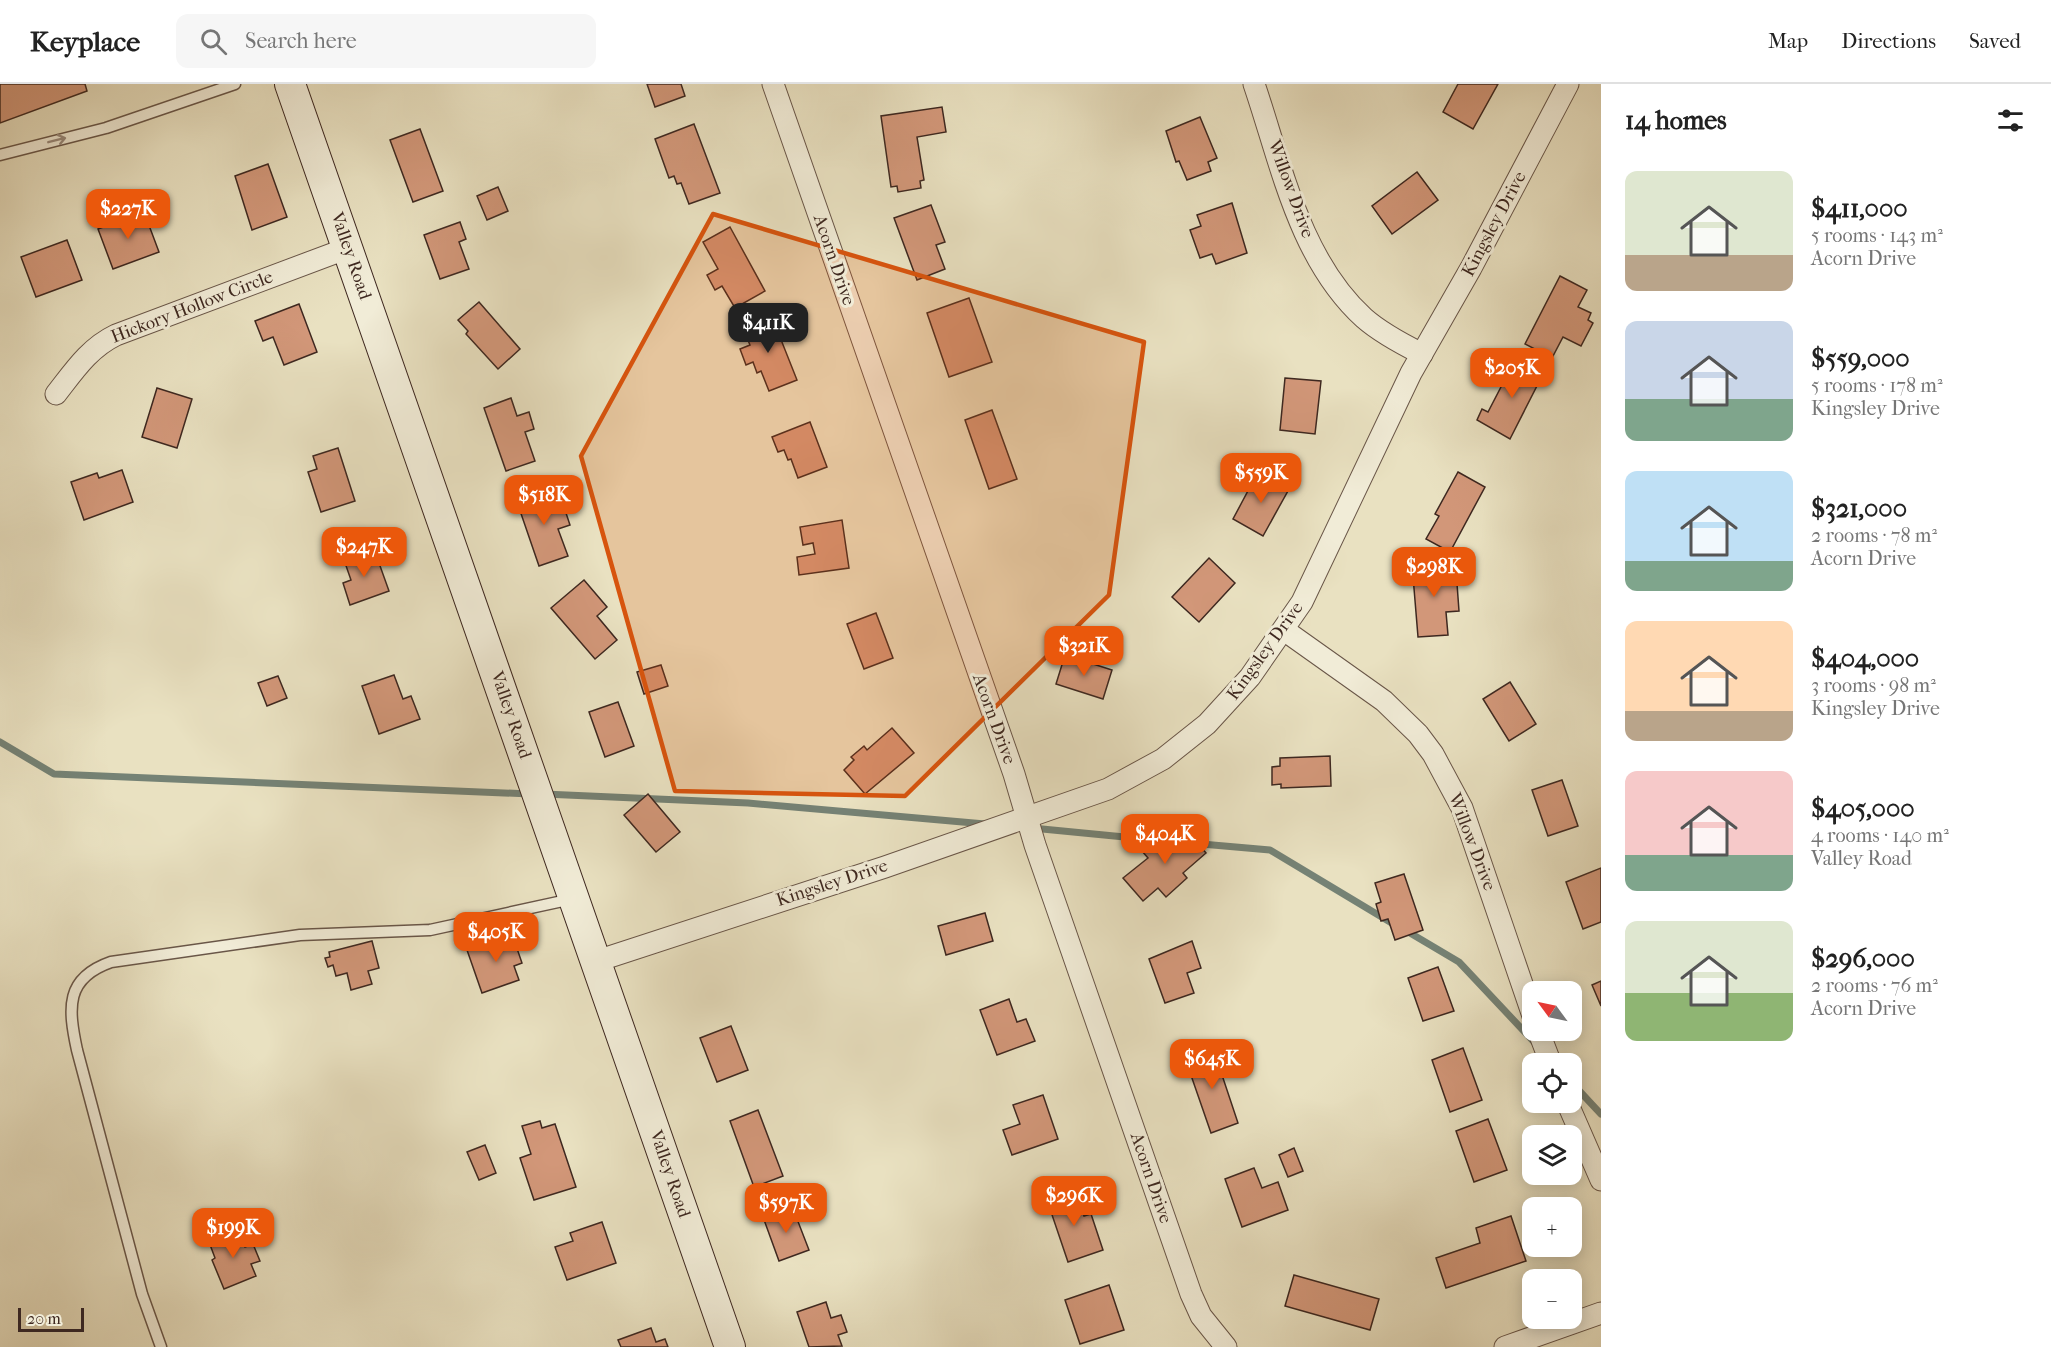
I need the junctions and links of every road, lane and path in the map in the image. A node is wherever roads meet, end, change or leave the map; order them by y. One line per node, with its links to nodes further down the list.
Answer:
1 (235, 84): 6 (lane, one-way to 1)
2 (290, 84): 7 (street, Valley Road)
3 (773, 84): 11 (street, Acorn Drive)
4 (1254, 84): 8 (street, Willow Drive)
5 (1568, 84): 8 (street, Kingsley Drive)
6 (0, 154)
7 (348, 248): 9 (street, Hickory Hollow Circle); 12 (street, Valley Road)
8 (1422, 354): 10 (street, Kingsley Drive)
9 (56, 394)
10 (1284, 630): 11 (street, Kingsley Drive); 14 (street, Willow Drive)
11 (1026, 818): 13 (street, Kingsley Drive); 20 (street, Acorn Drive)
12 (575, 899): 13 (street, Valley Road); 18 (lane)
13 (597, 961): 19 (street, Valley Road)
14 (1522, 984)
15 (1572, 1113): 16 (street)
16 (1601, 1180)
17 (1601, 1313): 21 (street)
18 (161, 1347)
19 (730, 1347)
20 (1226, 1347)
21 (1505, 1347)

